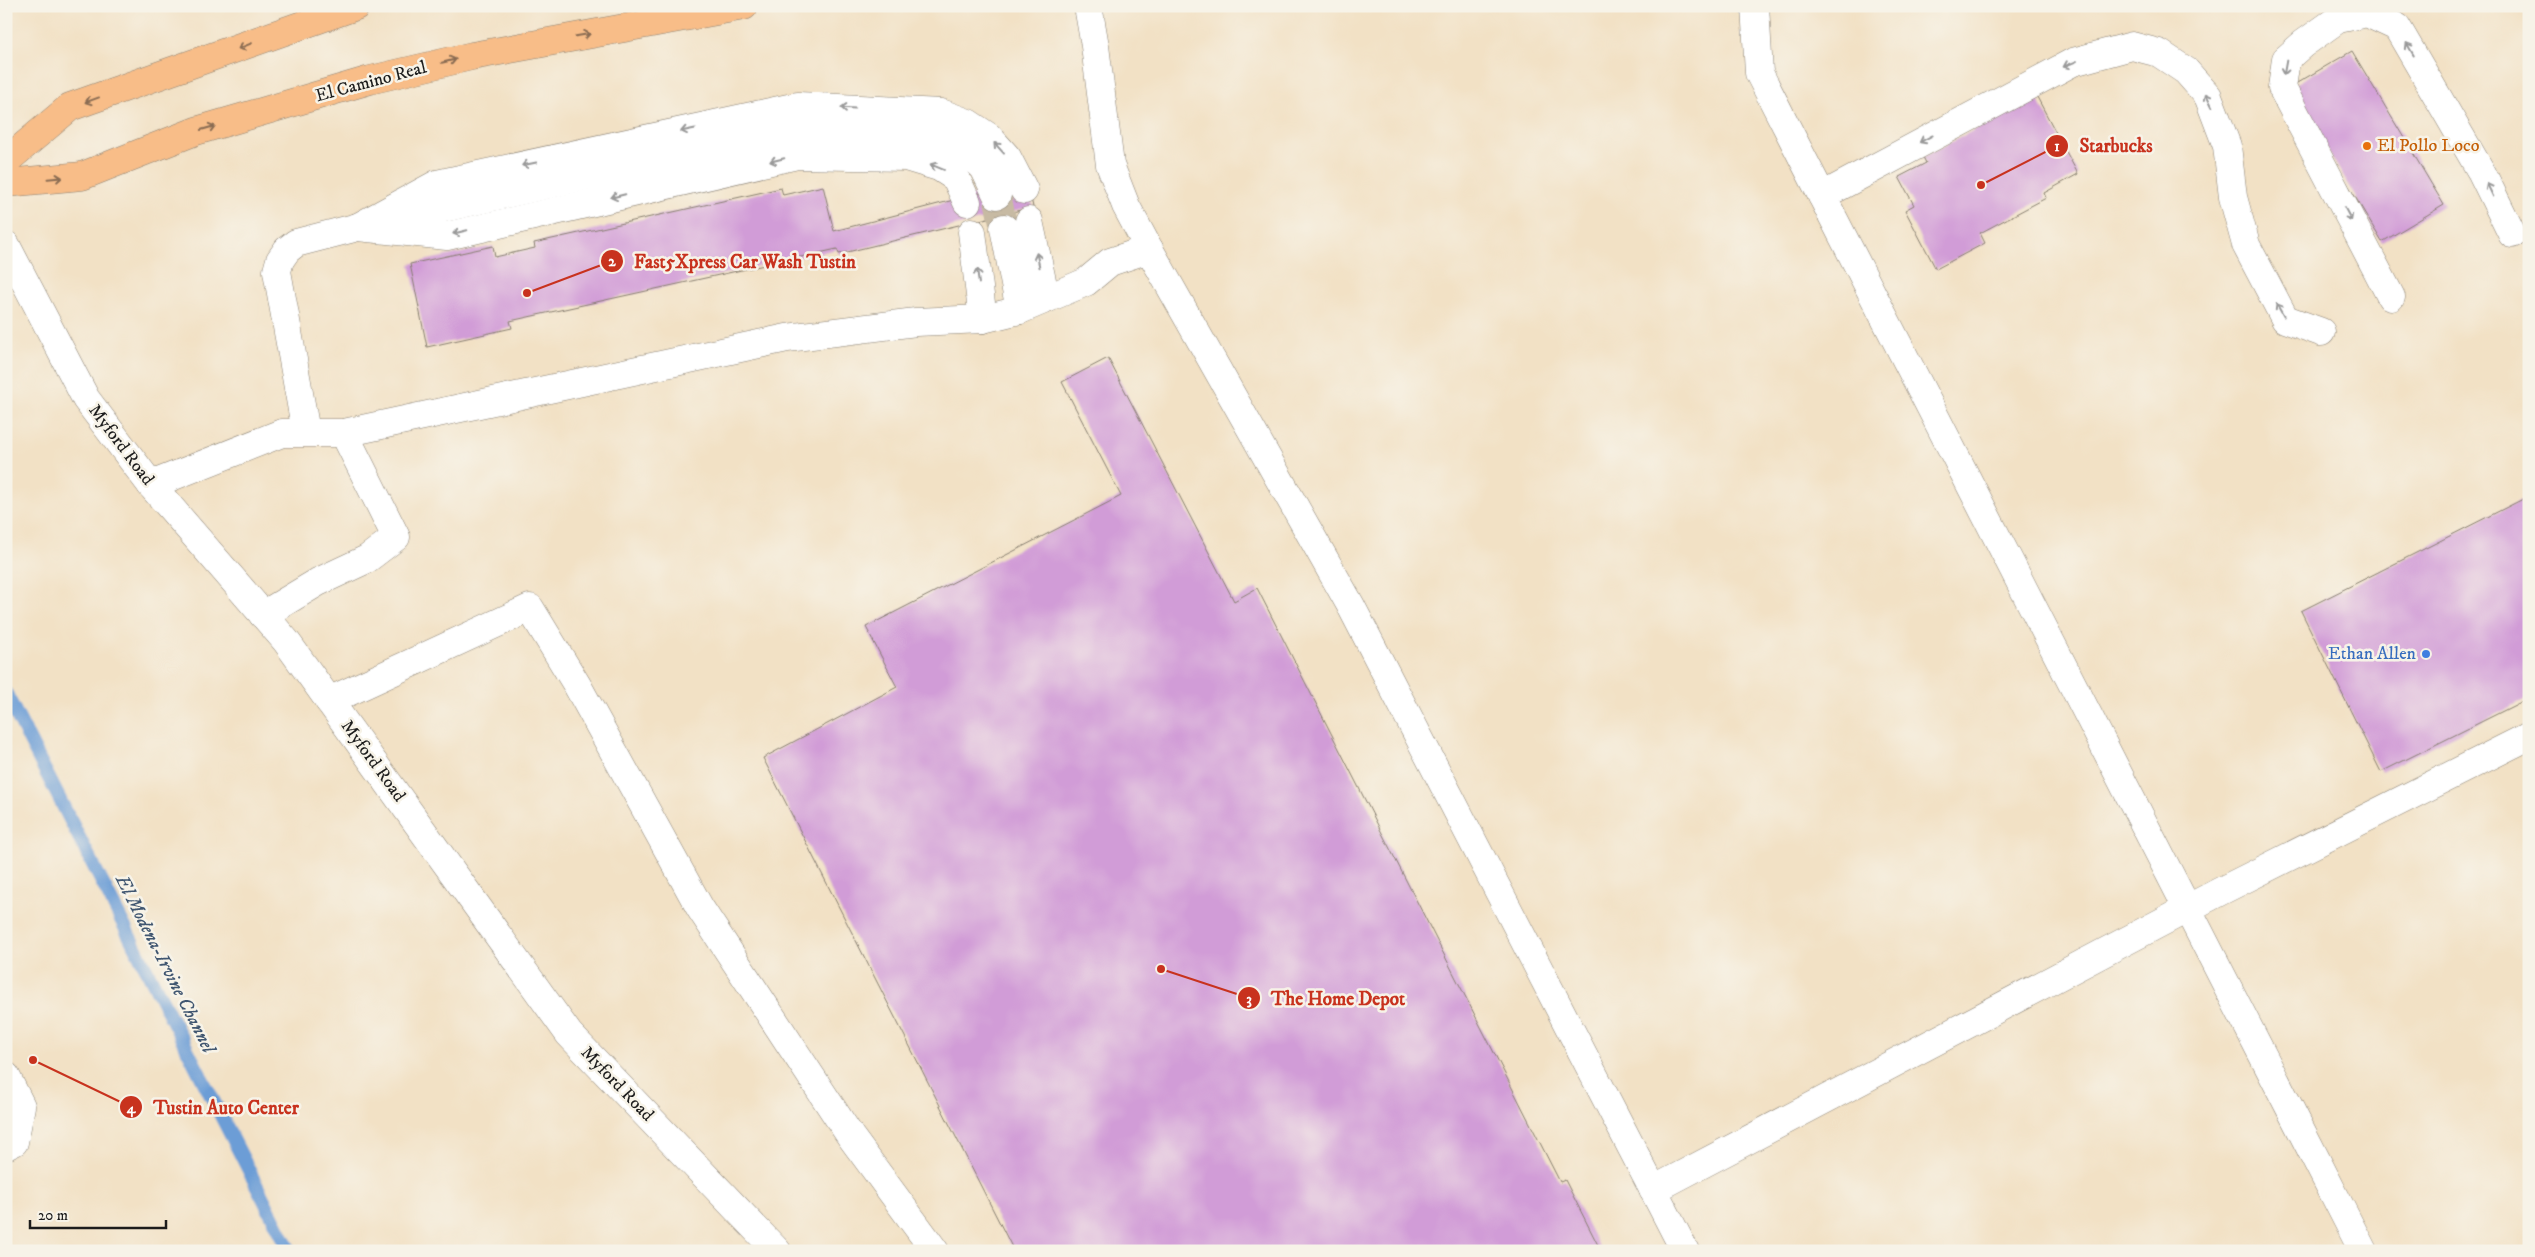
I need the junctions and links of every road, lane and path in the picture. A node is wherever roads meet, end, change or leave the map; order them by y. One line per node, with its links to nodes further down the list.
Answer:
1 (356, 6): 5 (main road, one-way to 5)
2 (744, 6): 6 (main road, El Camino Real, one-way to 2)
3 (1088, 6): 15 (street)
4 (1755, 6): 9 (street)
5 (6, 160)
6 (6, 183)
7 (1024, 190): 11 (street, one-way to 11)
8 (997, 195): 11 (street)
9 (1822, 196): 20 (street, one-way to 9); 27 (street)
10 (967, 202): 11 (street, one-way to 11)
11 (358, 227): 21 (street)
12 (972, 232): 19 (street, one-way to 12)
13 (2512, 234): 16 (street, one-way to 16)
14 (6, 245): 23 (street, Myford Road)
15 (1149, 249): 17 (street); 30 (street)
16 (2391, 296)
17 (1046, 299): 18 (street); 18 (street, one-way to 18)
18 (1020, 310): 19 (street)
19 (984, 319): 22 (street)
20 (2321, 332)
21 (306, 432): 22 (street); 23 (street)
22 (344, 433): 24 (street)
23 (151, 485): 24 (street, Myford Road)
24 (263, 615): 25 (street, Myford Road)
25 (329, 700): 31 (street, Myford Road); 32 (street)
26 (2529, 736): 27 (street)
27 (2187, 909): 30 (street); 34 (street)
28 (6, 1076): 29 (street)
29 (6, 1146)
30 (1653, 1190): 33 (street)
31 (777, 1251)
32 (935, 1251)
33 (1685, 1251)
34 (2363, 1251)

